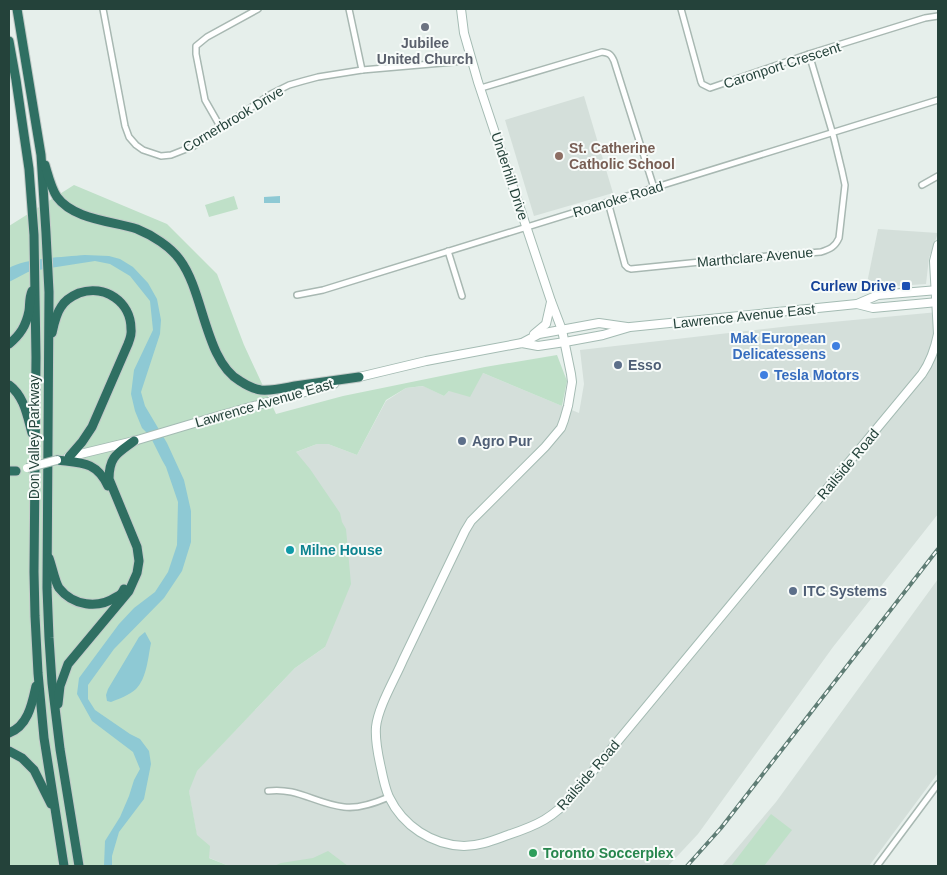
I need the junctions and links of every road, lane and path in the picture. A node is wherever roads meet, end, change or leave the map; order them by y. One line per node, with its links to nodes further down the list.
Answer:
1 (17, 9): 16 (highway, Don Valley Parkway)
2 (103, 9): 14 (street, Cornerbrook Drive)
3 (258, 9): 14 (street)
4 (349, 9): 11 (street)
5 (461, 9): 10 (street, Underhill Drive)
6 (681, 9): 9 (street, Caronport Crescent)
7 (938, 16): 9 (street, Caronport Crescent)
8 (9, 41): 24 (highway, Don Valley Parkway)
9 (809, 54): 15 (street)
10 (471, 58): 11 (street, Cornerbrook Drive); 12 (street, Underhill Drive)
11 (362, 70): 14 (street, Cornerbrook Drive)
12 (481, 88): 19 (street); 21 (street, Underhill Drive)
13 (938, 100): 15 (street, Roanoke Road)
14 (221, 128)
15 (832, 132): 19 (street, Roanoke Road); 20 (street, Marthclare Avenue)
16 (41, 155): 36 (highway, Don Valley Parkway); 37 (highway)
17 (938, 176): 18 (street)
18 (922, 185)
19 (654, 188): 20 (street, Roanoke Road)
20 (608, 202): 21 (street, Roanoke Road)
21 (526, 227): 23 (street, Roanoke Road); 28 (street, Underhill Drive)
22 (938, 245): 25 (street)
23 (448, 251): 26 (street, Roanoke Road); 27 (street)
24 (35, 284): 35 (highway); 40 (highway, Don Valley Parkway)
25 (937, 290): 29 (street, Railside Road); 30 (street, Lawrence Avenue East)
26 (296, 295)
27 (462, 296)
28 (551, 302): 32 (street, Underhill Drive); 34 (street)
29 (937, 302): 30 (street, Lawrence Avenue East); 50 (street, Railside Road)
30 (857, 304): 31 (street, Lawrence Avenue East)
31 (630, 327): 32 (street, Lawrence Avenue East); 33 (street, Lawrence Avenue East)
32 (562, 330): 33 (street, Underhill Drive); 34 (street, Lawrence Avenue East)
33 (565, 342): 34 (street, Lawrence Avenue East); 50 (street, Railside Road)
34 (522, 343): 37 (street, Lawrence Avenue East)
35 (9, 344)
36 (48, 350): 41 (highway); 43 (highway, Don Valley Parkway)
37 (359, 377): 39 (street, Lawrence Avenue East)
38 (9, 385): 40 (highway)
39 (134, 440): 41 (street, Lawrence Avenue East); 45 (highway)
40 (35, 442): 44 (highway, Don Valley Parkway)
41 (64, 458): 42 (street, Lawrence Avenue East, bridge); 43 (highway)
42 (11, 472)
43 (47, 553): 45 (highway, Don Valley Parkway)
44 (38, 673): 46 (highway); 51 (highway, Don Valley Parkway)
45 (57, 720): 53 (highway, Don Valley Parkway)
46 (9, 733)
47 (9, 751): 51 (highway)
48 (938, 784): 54 (street)
49 (268, 791): 50 (street)
50 (389, 797)
51 (54, 810): 52 (highway, Don Valley Parkway)
52 (64, 866)
53 (79, 866)
54 (877, 866)

